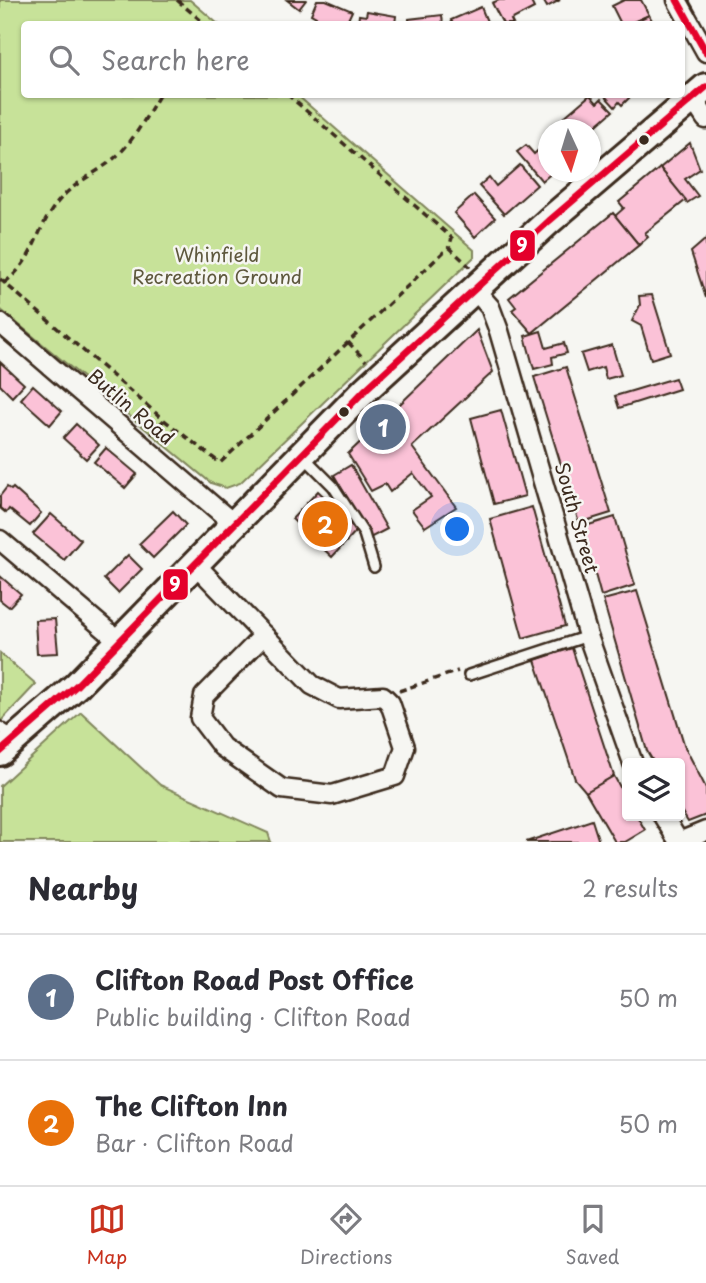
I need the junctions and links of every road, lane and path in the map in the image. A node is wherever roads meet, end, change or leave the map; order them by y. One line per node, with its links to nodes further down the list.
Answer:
1 (177, 0): 3 (path)
2 (677, 0): 4 (street)
3 (198, 21)
4 (706, 52)
5 (157, 98): 9 (path)
6 (292, 98): 8 (path)
7 (702, 102): 10 (street)
8 (449, 247): 9 (path); 10 (path)
9 (2, 281)
10 (479, 285): 12 (street); 18 (street, South Street)
11 (0, 323): 13 (street, Butlin Road)
12 (302, 454): 13 (street); 16 (lane)
13 (234, 524): 15 (street)
14 (0, 540): 19 (street)
15 (196, 565): 17 (street); 19 (street)
16 (374, 567)
17 (264, 635): 17 (street)
18 (589, 636): 20 (lane); 22 (street, South Street)
19 (120, 641): 21 (street)
20 (470, 675)
21 (5, 739)
22 (631, 758)
23 (666, 821): 25 (street)
24 (706, 831): 25 (street)
25 (679, 842)

